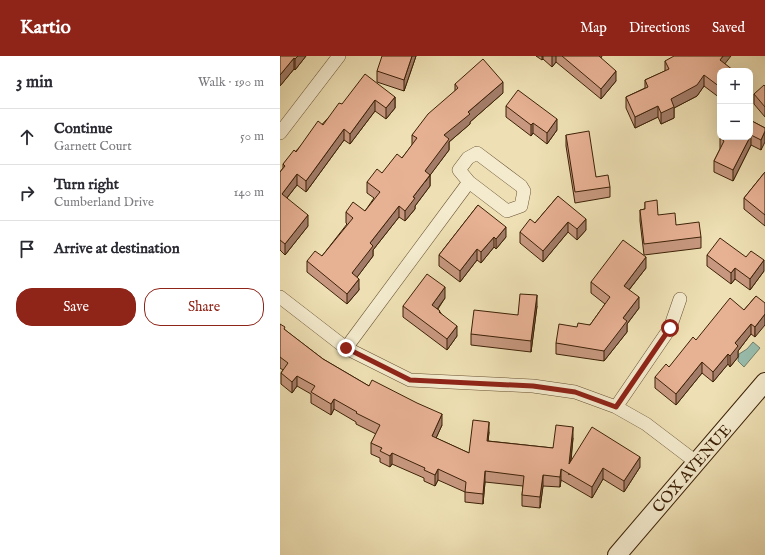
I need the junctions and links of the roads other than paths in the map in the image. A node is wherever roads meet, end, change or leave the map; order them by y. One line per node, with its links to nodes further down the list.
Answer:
1 (339, 56): 2 (street)
2 (280, 133)
3 (469, 182): 3 (street); 6 (street)
4 (280, 297): 6 (street)
5 (680, 299): 8 (street)
6 (346, 348): 8 (street)
7 (765, 382): 9 (main road, COX AVENUE)
8 (616, 407): 9 (street)
9 (696, 462): 10 (main road, COX AVENUE)
10 (617, 555)

